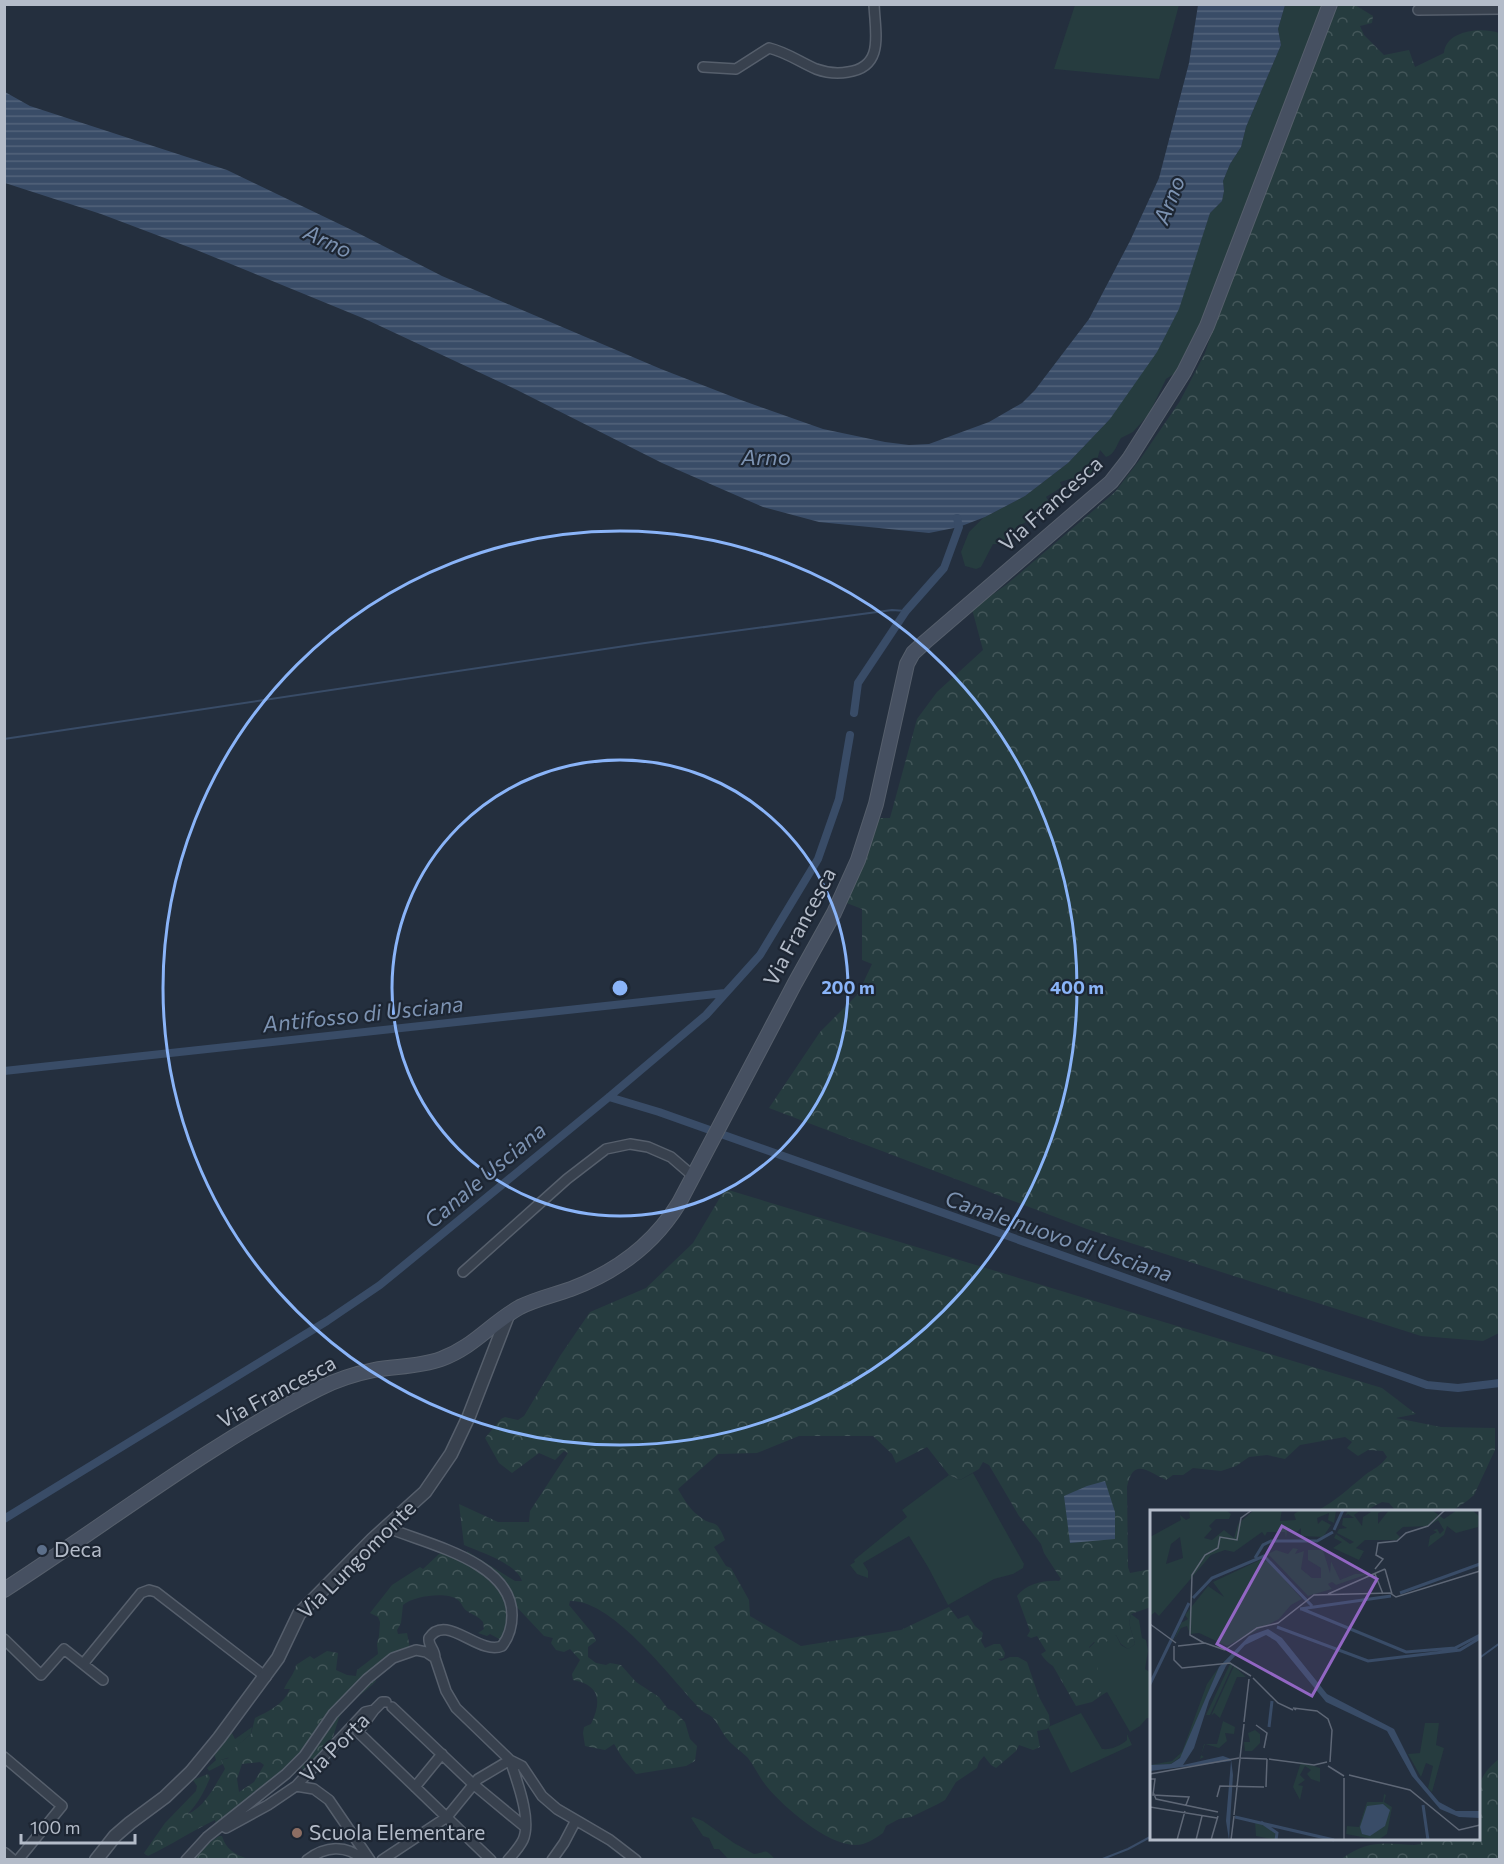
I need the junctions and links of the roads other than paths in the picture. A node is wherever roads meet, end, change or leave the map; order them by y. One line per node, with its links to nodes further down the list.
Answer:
1 (874, 4): 5 (street)
2 (1327, 9): 6 (main road, Via Francesca)
3 (1500, 9): 4 (street)
4 (1418, 10)
5 (703, 67)
6 (696, 1171): 7 (street); 8 (main road, Via Francesca)
7 (463, 1272)
8 (508, 1315): 9 (street, Via Lungomonte); 10 (main road, Via Francesca)
9 (386, 1527): 12 (street); 14 (street, Via Lungomonte)
10 (4, 1590)
11 (4, 1639): 13 (street)
12 (435, 1658): 19 (street); 26 (street)
13 (83, 1664): 14 (street); 15 (street)
14 (266, 1677): 30 (street, Via Lungomonte)
15 (103, 1680)
16 (374, 1710): 17 (street, Via Porta); 21 (street, Via Porta); 22 (street, Via Porta)
17 (442, 1754): 20 (street); 22 (street)
18 (4, 1757): 29 (street)
19 (510, 1760): 20 (street); 24 (street); 25 (street)
20 (473, 1784): 23 (street); 25 (street)
21 (296, 1786): 26 (street, Via Porta); 34 (street)
22 (415, 1787): 23 (street)
23 (447, 1817): 35 (street); 36 (street)
24 (575, 1822): 38 (street); 39 (street)
25 (525, 1827): 37 (street)
26 (207, 1837): 31 (street)
27 (4, 1854): 28 (street)
28 (11, 1860)
29 (18, 1860)
30 (96, 1860)
31 (186, 1860)
32 (307, 1860): 33 (street)
33 (364, 1860)
34 (370, 1860)
35 (382, 1860)
36 (491, 1860)
37 (508, 1860)
38 (552, 1860)
39 (636, 1860)

